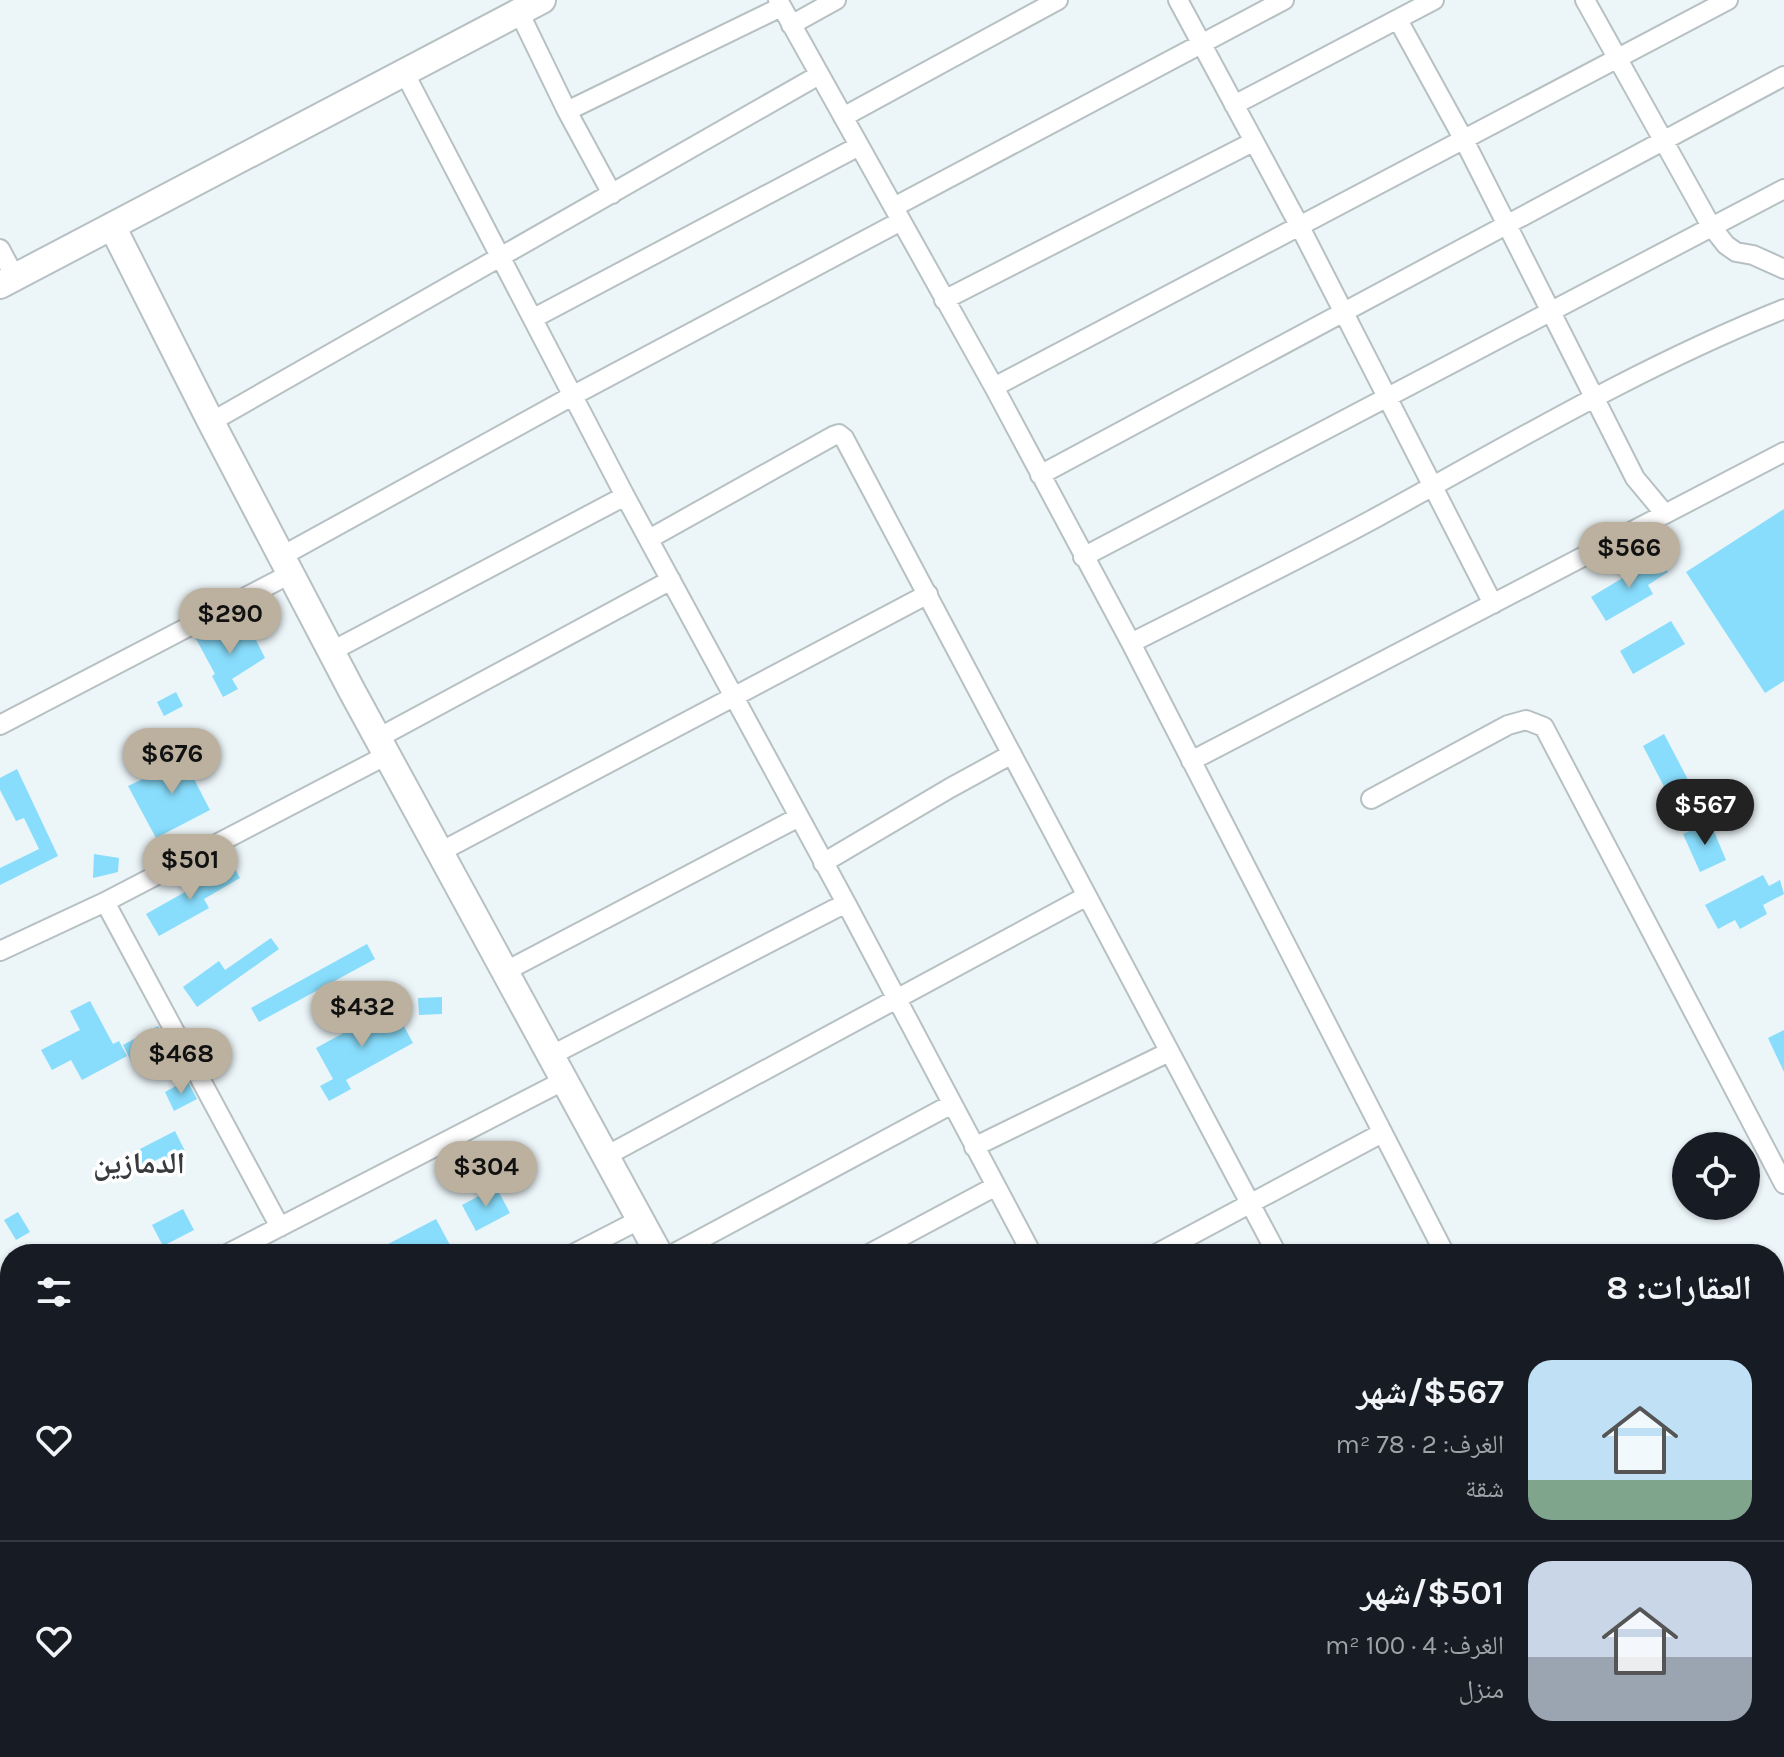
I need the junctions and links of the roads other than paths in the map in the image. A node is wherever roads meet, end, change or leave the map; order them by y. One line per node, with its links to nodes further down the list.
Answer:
1 (836, 0): 11 (street)
2 (1058, 0): 19 (street)
3 (1178, 0): 12 (street)
4 (1284, 0): 12 (street)
5 (1434, 0): 10 (street)
6 (1585, 0): 13 (street)
7 (1728, 0): 13 (street)
8 (780, 4): 11 (street); 18 (street)
9 (531, 6): 14 (street); 18 (street)
10 (1398, 20): 17 (street); 21 (street)
11 (791, 25): 15 (street)
12 (1201, 44): 17 (street); 26 (street)
13 (1617, 58): 20 (street); 21 (street)
14 (404, 72): 29 (street); 32 (street)
15 (819, 75): 19 (street); 25 (street)
16 (1784, 76): 20 (street)
17 (1234, 105): 22 (street)
18 (567, 111): 25 (street)
19 (843, 117): 23 (street)
20 (1664, 139): 28 (street); 30 (street)
21 (1464, 140): 27 (street); 28 (street)
22 (1253, 142): 27 (street); 35 (street)
23 (859, 146): 26 (street); 39 (street)
24 (1784, 189): 30 (street)
25 (612, 194): 32 (street)
26 (898, 214): 35 (street); 41 (street)
27 (1299, 225): 38 (street); 40 (street)
28 (1507, 225): 37 (street); 38 (street)
29 (112, 226): 34 (street); 44 (street)
30 (1711, 226): 33 (street); 37 (street)
31 (0, 249): 34 (street)
32 (501, 256): 39 (street); 44 (street)
33 (1784, 269)
34 (7, 281)
35 (944, 300): 40 (street)
36 (1784, 309): 43 (street)
37 (1551, 310): 42 (street); 43 (street)
38 (1343, 312): 42 (street); 46 (street)
39 (534, 318): 41 (street)
40 (994, 387): 46 (street)
41 (574, 395): 48 (street); 52 (street)
42 (1387, 397): 47 (street); 51 (street)
43 (1592, 398): 47 (street); 49 (street)
44 (211, 422): 52 (street)
45 (1784, 452): 49 (street)
46 (1040, 475): 51 (street)
47 (1432, 485): 55 (street); 56 (street)
48 (625, 496): 50 (street); 57 (street)
49 (1665, 514): 55 (street)
50 (649, 539): 53 (street); 54 (street)
51 (1083, 557): 56 (street)
52 (286, 565): 57 (street); 59 (street)
53 (671, 580): 58 (street); 60 (street)
54 (928, 594): 58 (street); 61 (street)
55 (1493, 604): 62 (street)
56 (1131, 643): 62 (street)
57 (332, 651): 60 (street)
58 (735, 696): 64 (street); 65 (street)
59 (0, 725)
60 (383, 746): 65 (street); 68 (street)
61 (1012, 754): 66 (street); 67 (street)
62 (1191, 761): 77 (street)
63 (1371, 799): 80 (street)
64 (799, 817): 66 (street); 71 (street)
65 (440, 852): 71 (street)
66 (823, 863): 69 (street)
67 (1085, 897): 72 (street); 73 (street)
68 (105, 902): 70 (street); 84 (street)
69 (846, 903): 72 (street); 74 (street)
70 (0, 951)
71 (504, 972): 74 (street)
72 (896, 997): 76 (street); 79 (street)
73 (1169, 1052): 78 (street); 82 (street)
74 (552, 1055): 75 (street)
75 (565, 1080): 79 (street); 84 (street)
76 (952, 1104): 78 (street); 88 (street)
77 (1382, 1133): 82 (street); 93 (street)
78 (974, 1147): 81 (street)
79 (606, 1156): 83 (street)
80 (1784, 1184)
81 (996, 1186): 89 (street); 90 (street)
82 (1251, 1203): 91 (street); 92 (street)
83 (641, 1219): 86 (street); 87 (street)
84 (280, 1227): 85 (street)
85 (247, 1244)
86 (592, 1244)
87 (654, 1244)
88 (692, 1244)
89 (888, 1244)
90 (1027, 1244)
91 (1175, 1244)
92 (1272, 1244)
93 (1440, 1244)

